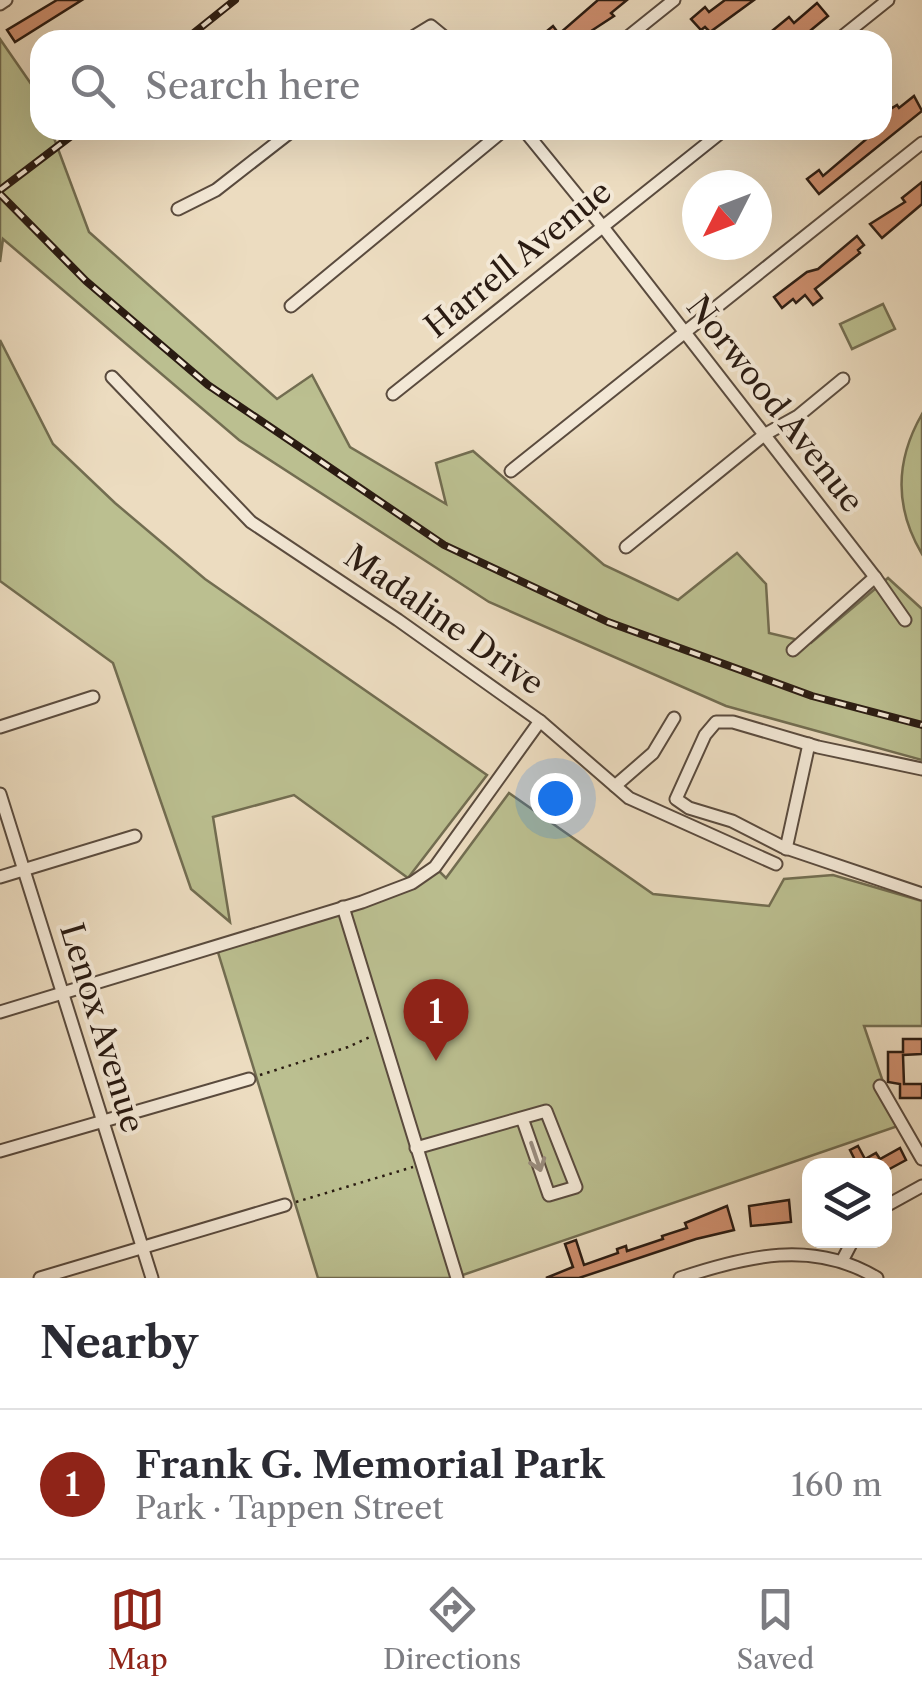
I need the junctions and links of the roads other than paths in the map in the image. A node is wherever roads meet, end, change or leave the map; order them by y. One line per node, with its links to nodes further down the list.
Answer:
1 (674, 0): 3 (street)
2 (888, 0): 4 (street)
3 (636, 30)
4 (850, 30)
5 (279, 140): 10 (street)
6 (492, 140): 12 (street)
7 (532, 140): 11 (street, Norwood Avenue)
8 (711, 140): 11 (street, Harrell Avenue)
9 (922, 143): 13 (street)
10 (178, 210)
11 (603, 226): 13 (street, Norwood Avenue); 16 (street, Harrell Avenue)
12 (291, 306)
13 (685, 333): 17 (street, Norwood Avenue); 18 (street)
14 (112, 377): 25 (street, Madaline Drive)
15 (843, 379): 17 (street)
16 (393, 394)
17 (764, 436): 19 (street); 20 (street, Norwood Avenue)
18 (511, 472)
19 (626, 547)
20 (875, 577): 21 (street, Norwood Avenue); 22 (street)
21 (905, 620)
22 (793, 650)
23 (93, 697): 26 (street)
24 (674, 718): 29 (street)
25 (540, 721): 29 (street, Madaline Drive); 37 (street)
26 (0, 727)
27 (809, 744): 28 (street); 32 (street); 32 (street)
28 (922, 769)
29 (615, 786): 33 (street, Madaline Drive)
30 (0, 794): 34 (street, Lenox Avenue)
31 (135, 836): 34 (street)
32 (786, 848): 36 (street)
33 (776, 864)
34 (24, 870): 35 (street); 38 (street, Lenox Avenue)
35 (0, 877)
36 (922, 894)
37 (343, 908): 38 (street); 44 (street)
38 (62, 992): 39 (street); 43 (street, Lenox Avenue)
39 (0, 1012)
40 (249, 1078): 43 (street)
41 (880, 1086): 46 (street)
42 (522, 1118): 42 (street, one-way to 42); 44 (street)
43 (102, 1122): 45 (street); 50 (street, Lenox Avenue)
44 (416, 1148): 55 (street)
45 (0, 1151)
46 (922, 1159)
47 (922, 1186): 48 (street)
48 (892, 1203)
49 (284, 1205): 50 (street)
50 (142, 1246): 53 (street); 54 (street, Lenox Avenue)
51 (849, 1248): 52 (street)
52 (842, 1262): 56 (street); 57 (street)
53 (40, 1278)
54 (152, 1278)
55 (457, 1278)
56 (680, 1278)
57 (877, 1278)

